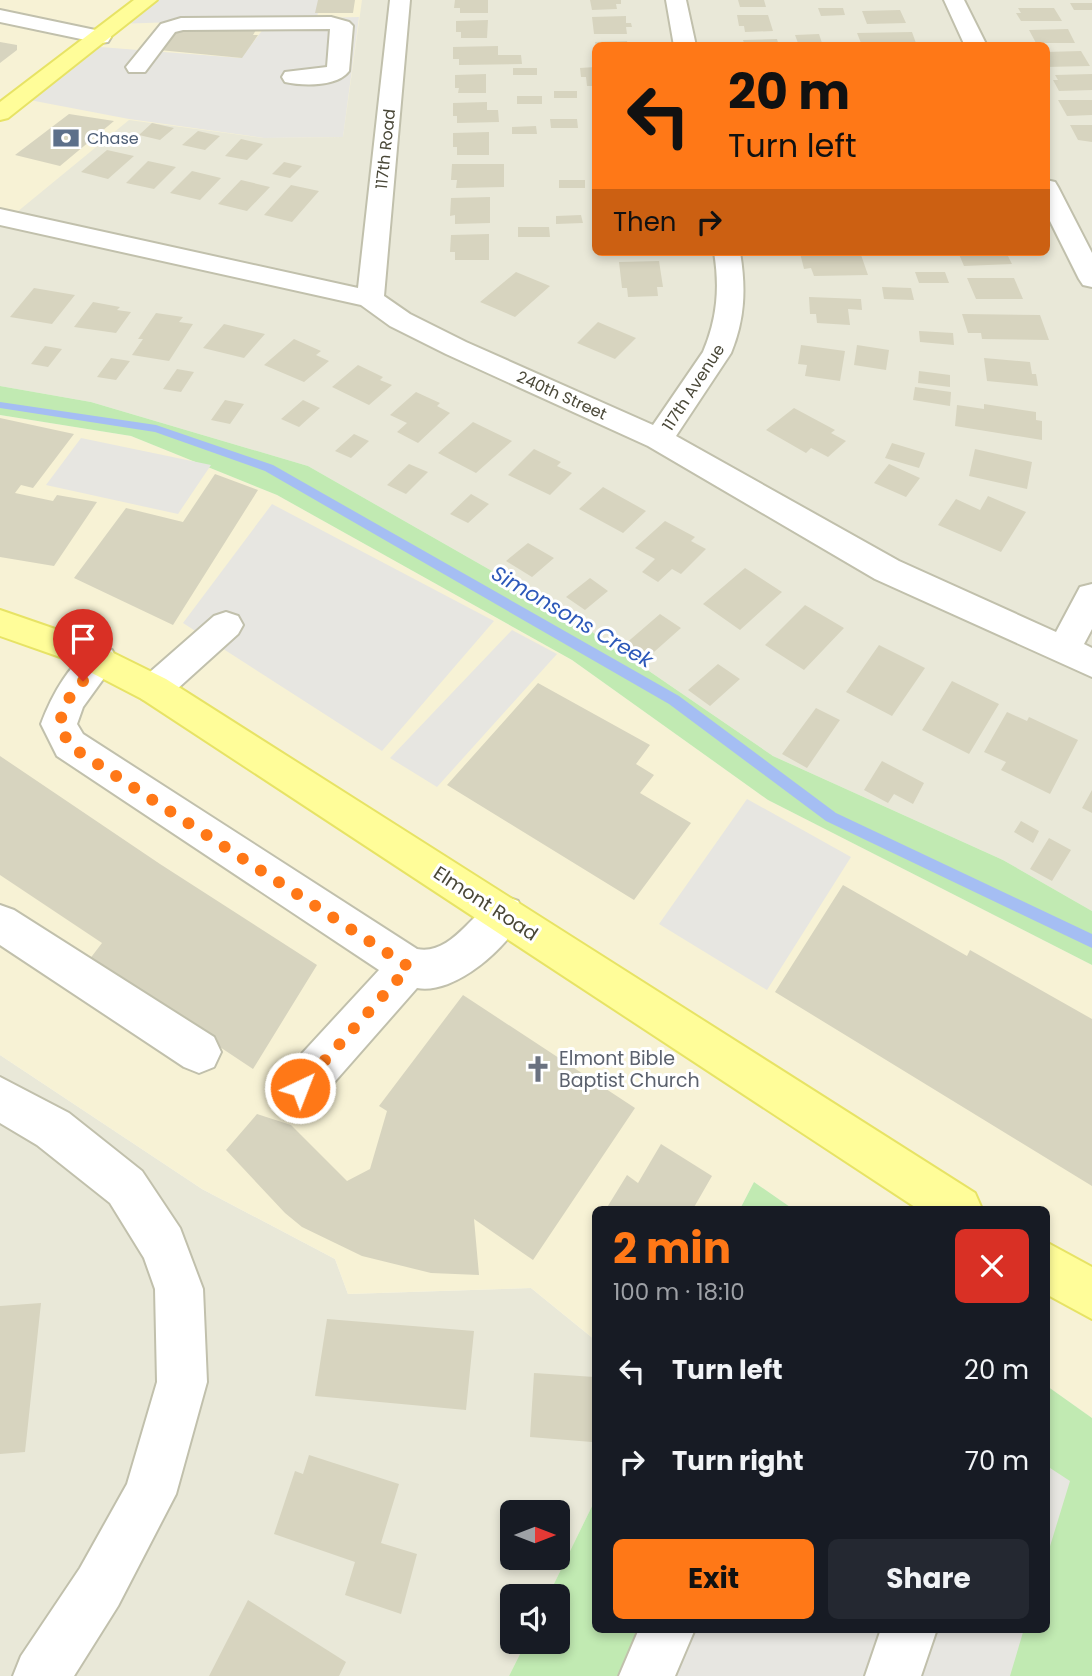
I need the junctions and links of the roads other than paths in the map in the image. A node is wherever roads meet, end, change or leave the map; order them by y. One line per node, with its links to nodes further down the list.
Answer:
1 (147, 0): 6 (main road)
2 (400, 0): 16 (street, 117th Road)
3 (676, 0): 7 (street)
4 (954, 0): 8 (street)
5 (0, 16): 6 (street)
6 (100, 37): 11 (main road)
7 (684, 42)
8 (974, 42)
9 (137, 66): 10 (street)
10 (293, 77)
11 (0, 113)
12 (1050, 195): 15 (street)
13 (0, 217): 16 (street, 240th Street)
14 (728, 256): 17 (street, 117th Avenue)
15 (1092, 279)
16 (370, 299): 17 (street, 240th Street)
17 (659, 439): 21 (street, 240th Street)
18 (1092, 596): 21 (street)
19 (0, 623): 22 (main road, Elmont Road)
20 (226, 625): 23 (street)
21 (1078, 657)
22 (100, 660): 23 (main road, Elmont Road); 26 (street)
23 (154, 689): 24 (main road, Elmont Road)
24 (504, 914): 26 (street); 30 (main road, Elmont Road)
25 (0, 923): 27 (street)
26 (409, 967): 28 (street)
27 (200, 1052)
28 (300, 1088)
29 (0, 1099): 35 (street)
30 (954, 1206)
31 (1050, 1269): 32 (main road)
32 (1092, 1295)
33 (665, 1633): 36 (street)
34 (908, 1633): 37 (street)
35 (41, 1676)
36 (647, 1676)
37 (893, 1676)

